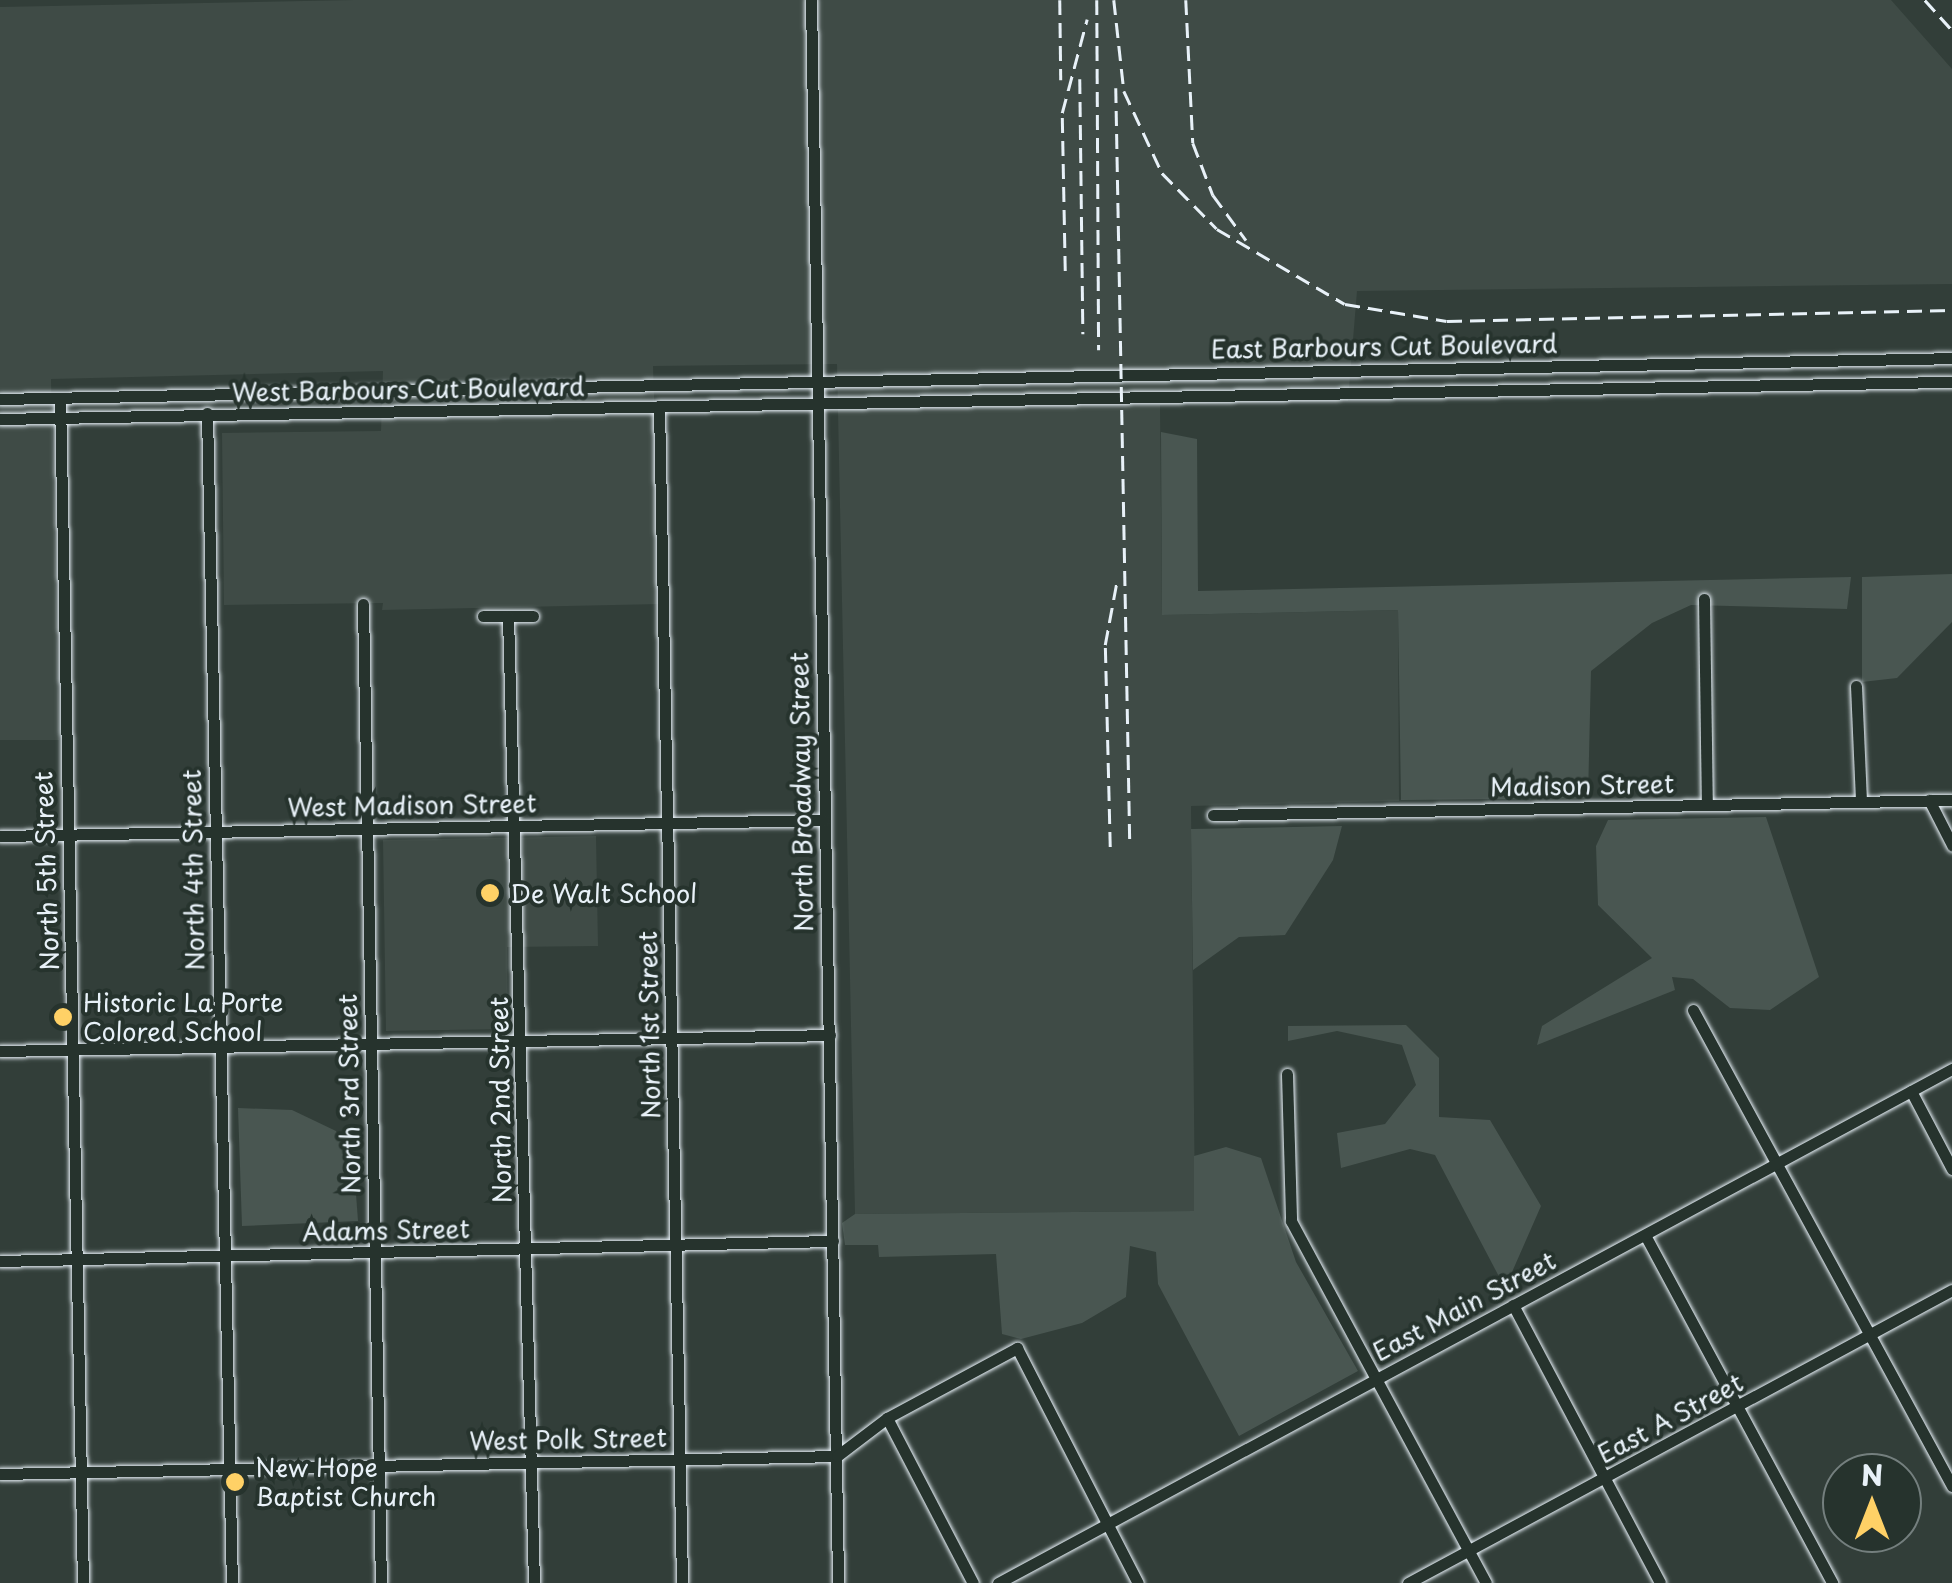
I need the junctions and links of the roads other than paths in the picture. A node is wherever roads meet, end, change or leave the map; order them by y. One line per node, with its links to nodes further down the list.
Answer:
1 (811, 0): 7 (street, North Broadway Street)
2 (1952, 358): 3 (street, East Barbours Cut Boulevard)
3 (1829, 361): 4 (street, East Barbours Cut Boulevard); 9 (street)
4 (1604, 365): 5 (street, East Barbours Cut Boulevard); 11 (street)
5 (1313, 370): 6 (street, East Barbours Cut Boulevard); 13 (street)
6 (1072, 375): 7 (street, East Barbours Cut Boulevard); 17 (street)
7 (816, 381): 10 (street, West Barbours Cut Boulevard); 18 (street, North Broadway Street)
8 (1952, 382): 9 (street, East Barbours Cut Boulevard)
9 (1829, 384): 11 (street, East Barbours Cut Boulevard)
10 (459, 390): 12 (street, West Barbours Cut Boulevard); 20 (street)
11 (1604, 390): 13 (street, East Barbours Cut Boulevard)
12 (362, 392): 14 (street, West Barbours Cut Boulevard); 21 (street)
13 (1314, 395): 17 (street, East Barbours Cut Boulevard)
14 (206, 396): 15 (street, West Barbours Cut Boulevard); 22 (street, North 4th Street)
15 (60, 398): 16 (street, West Barbours Cut Boulevard); 23 (street, North 5th Street)
16 (0, 399)
17 (1073, 400): 18 (street, East Barbours Cut Boulevard)
18 (817, 404): 19 (street, West Barbours Cut Boulevard); 36 (street, North Broadway Street)
19 (659, 406): 20 (street, West Barbours Cut Boulevard); 37 (street, North 1st Street)
20 (458, 411): 21 (street, West Barbours Cut Boulevard)
21 (362, 413): 22 (street, West Barbours Cut Boulevard)
22 (207, 416): 23 (street, West Barbours Cut Boulevard); 40 (street, North 4th Street)
23 (60, 418): 24 (street, West Barbours Cut Boulevard); 41 (street, North 5th Street)
24 (0, 419)
25 (1704, 599): 34 (street)
26 (363, 604): 39 (street, North 3rd Street)
27 (482, 616): 28 (street)
28 (508, 616): 29 (street); 38 (street, North 2nd Street)
29 (533, 616)
30 (1856, 686): 33 (street)
31 (1929, 800): 32 (street, Madison Street); 33 (street, Madison Street); 43 (street)
32 (1952, 800)
33 (1861, 802): 34 (street, Madison Street)
34 (1708, 805): 35 (street, Madison Street)
35 (1213, 815)
36 (824, 820): 37 (street, West Madison Street); 45 (street, North Broadway Street)
37 (667, 823): 38 (street, West Madison Street); 46 (street, North 1st Street)
38 (515, 826): 39 (street, West Madison Street); 47 (street, North 2nd Street)
39 (367, 829): 40 (street, West Madison Street); 48 (street, North 3rd Street)
40 (215, 830): 41 (street, West Madison Street); 49 (street, North 4th Street)
41 (66, 834): 42 (street, West Madison Street); 50 (street, North 5th Street)
42 (0, 836)
43 (1952, 846)
44 (1693, 1010): 55 (street)
45 (830, 1035): 46 (street); 58 (street, North Broadway Street)
46 (672, 1038): 47 (street); 59 (street, North 1st Street)
47 (522, 1041): 48 (street); 60 (street, North 2nd Street)
48 (371, 1044): 49 (street); 61 (street, North 3rd Street)
49 (220, 1047): 50 (street); 62 (street, North 4th Street)
50 (74, 1050): 51 (street); 63 (street, North 5th Street)
51 (0, 1051)
52 (1952, 1069): 54 (street, East Main Street)
53 (1287, 1074): 68 (street)
54 (1911, 1091): 55 (street, East Main Street); 56 (street)
55 (1778, 1162): 57 (street, East Main Street); 67 (street)
56 (1952, 1170)
57 (1645, 1235): 66 (street, East Main Street); 69 (street)
58 (833, 1241): 59 (street, Adams Street); 71 (street, North Broadway Street)
59 (674, 1245): 60 (street, Adams Street); 72 (street, North 1st Street)
60 (525, 1248): 61 (street, Adams Street); 73 (street, North 2nd Street)
61 (375, 1253): 62 (street, Adams Street); 74 (street, North 3rd Street)
62 (223, 1256): 63 (street, Adams Street); 75 (street, North 4th Street)
63 (77, 1259): 64 (street, Adams Street); 76 (street, North 5th Street)
64 (0, 1261)
65 (1952, 1290): 67 (street, East A Street)
66 (1513, 1305): 68 (street, East Main Street); 78 (street)
67 (1870, 1334): 69 (street, East A Street); 79 (street)
68 (1374, 1380): 80 (street, East Main Street); 81 (street)
69 (1738, 1407): 78 (street, East A Street); 94 (street)
70 (886, 1418): 71 (street); 80 (street); 88 (street)
71 (837, 1456): 72 (street, West Polk Street); 87 (street, North Broadway Street)
72 (678, 1460): 73 (street, West Polk Street); 86 (street, North 1st Street)
73 (530, 1462): 74 (street, West Polk Street); 85 (street, North 2nd Street)
74 (378, 1466): 75 (street, West Polk Street); 84 (street, North 3rd Street)
75 (230, 1469): 76 (street, West Polk Street); 83 (street, North 4th Street)
76 (81, 1472): 77 (street, West Polk Street); 82 (street, North 5th Street)
77 (0, 1474)
78 (1604, 1479): 81 (street, East A Street); 93 (street)
79 (1952, 1486)
80 (1108, 1524): 89 (street, East Main Street); 90 (street)
81 (1469, 1552): 91 (street, East A Street); 92 (street)
82 (83, 1583)
83 (232, 1583)
84 (381, 1583)
85 (534, 1583)
86 (682, 1583)
87 (838, 1583)
88 (973, 1583)
89 (998, 1583)
90 (1138, 1583)
91 (1408, 1583)
92 (1486, 1583)
93 (1660, 1583)
94 (1832, 1583)

